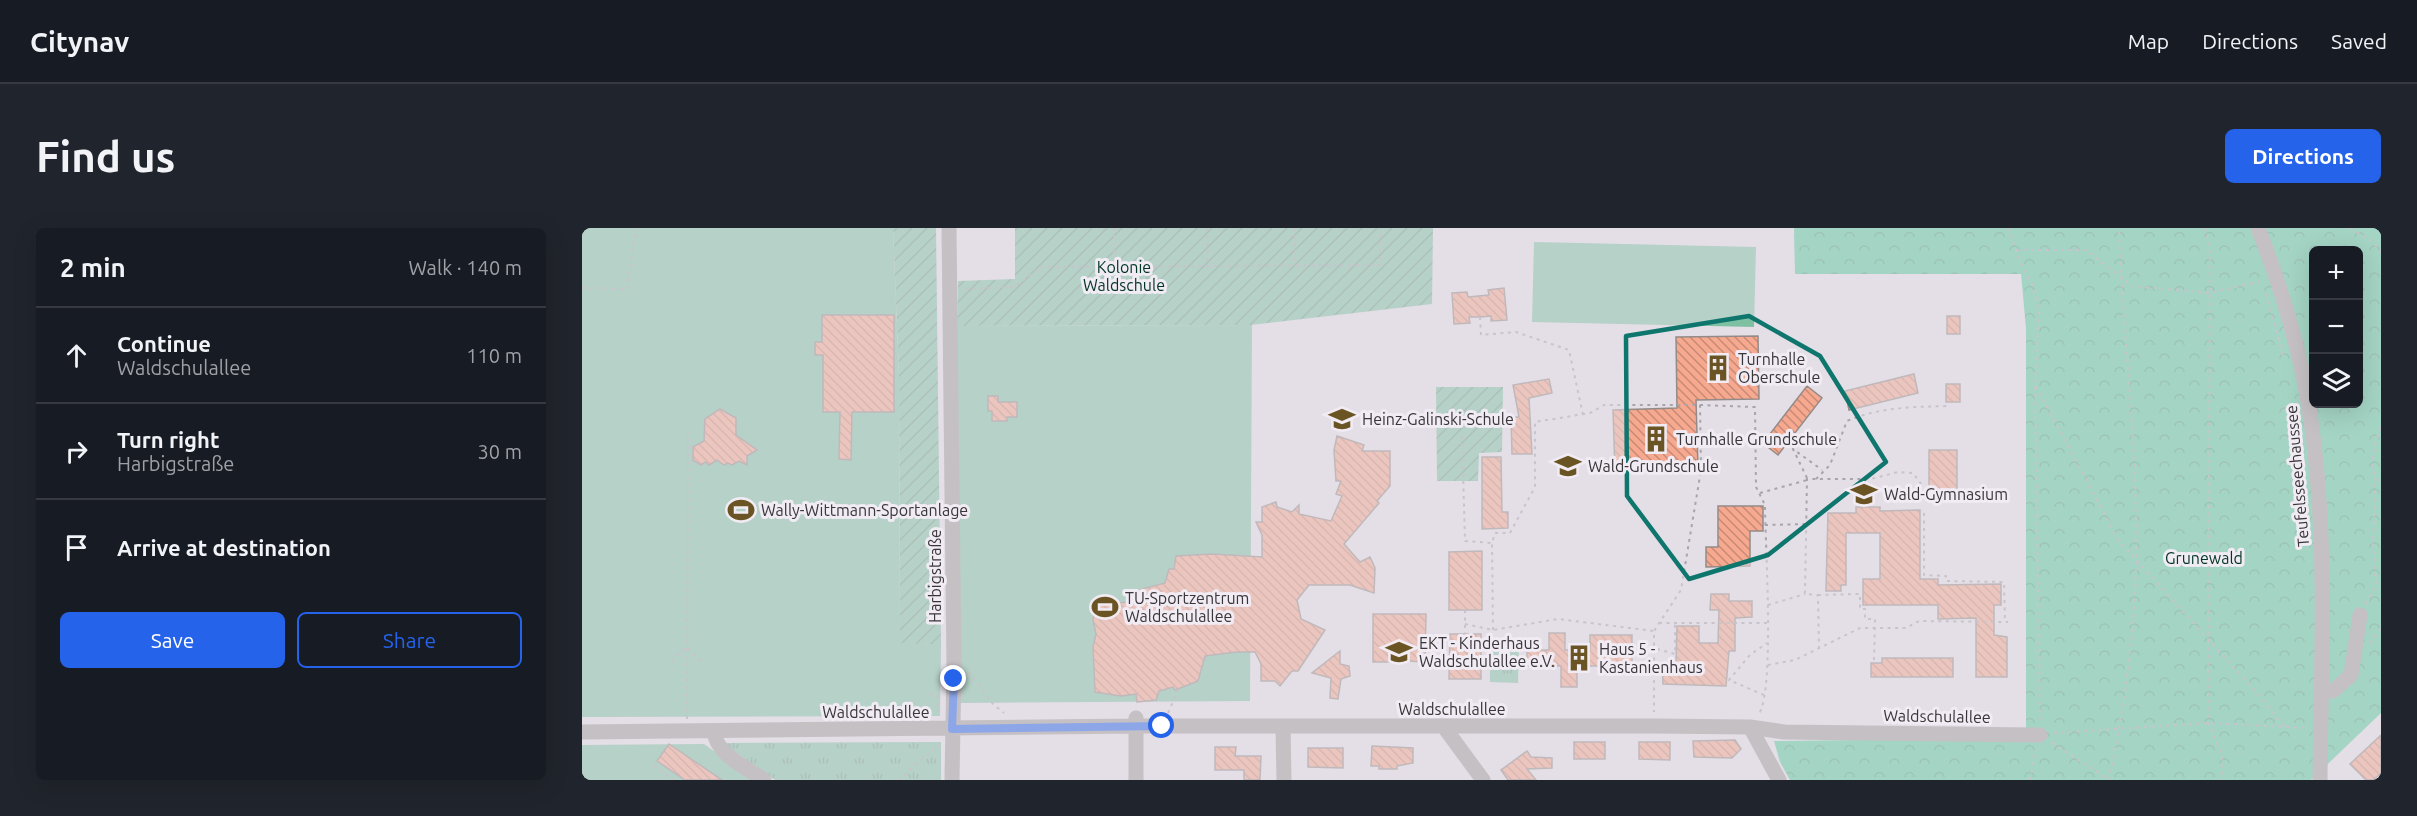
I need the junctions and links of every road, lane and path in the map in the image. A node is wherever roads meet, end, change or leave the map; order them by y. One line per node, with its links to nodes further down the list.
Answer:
1 (636, 228): 18 (path)
2 (949, 228): 19 (street, Harbigstraße)
3 (1114, 228): 16 (path)
4 (1207, 228): 14 (path)
5 (1295, 228): 15 (path)
6 (1380, 228): 15 (path)
7 (2008, 228): 12 (path)
8 (2118, 228): 17 (path)
9 (2205, 228): 20 (path)
10 (2258, 228): 68 (street, Teufelsseechaussee)
11 (2350, 228): 13 (path)
12 (2016, 250): 17 (path); 23 (path)
13 (2381, 252)
14 (1208, 266): 15 (path); 16 (path)
15 (1295, 266)
16 (1114, 267): 19 (path)
17 (2121, 275): 20 (path); 41 (path)
18 (582, 288)
19 (950, 289): 60 (street, Harbigstraße)
20 (2209, 293): 22 (path); 55 (path)
21 (1480, 316): 26 (path)
22 (2285, 362)
23 (2035, 384): 41 (path); 86 (path)
24 (1700, 405): 26 (path); 36 (path); 47 (path)
25 (1948, 406): 30 (path)
26 (1583, 415): 40 (path)
27 (2381, 428): 31 (path)
28 (688, 432): 57 (path)
29 (1462, 436): 40 (path)
30 (1822, 470): 32 (path); 33 (path)
31 (2375, 478): 35 (path); 46 (path)
32 (1807, 479): 33 (path); 36 (path); 38 (path)
33 (1816, 479): 34 (path)
34 (1926, 484)
35 (2381, 485)
36 (1759, 494): 39 (path)
37 (1924, 513): 51 (path)
38 (1806, 524): 39 (path); 42 (path)
39 (1765, 525): 44 (path)
40 (1492, 543): 52 (path)
41 (2136, 562): 55 (path); 81 (path)
42 (1805, 594): 43 (path); 44 (path)
43 (1818, 595): 51 (path); 59 (path)
44 (1767, 605): 49 (path)
45 (1465, 610): 50 (path)
46 (2360, 615): 68 (street)
47 (1659, 623): 48 (path); 53 (path)
48 (1675, 623): 49 (path); 58 (path)
49 (1767, 623): 56 (path)
50 (1466, 624): 52 (path); 54 (path)
51 (1874, 628): 59 (path); 61 (path)
52 (1492, 630): 53 (path)
53 (1654, 631): 66 (path)
54 (1465, 634)
55 (2207, 638): 76 (path); 83 (path)
56 (1767, 643): 64 (path); 70 (path)
57 (687, 647): 62 (path); 63 (path); 72 (path)
58 (1657, 649)
59 (1819, 649): 64 (path)
60 (953, 653): 79 (path); 87 (street, Harbigstraße)
61 (1874, 660)
62 (674, 662)
63 (703, 664)
64 (1768, 665): 70 (path)
65 (1602, 673): 66 (path)
66 (1654, 673): 73 (path)
67 (1179, 688): 77 (path)
68 (2321, 691): 82 (street, Teufelsseechaussee)
69 (930, 694): 71 (path)
70 (1765, 695): 74 (path)
71 (938, 715)
72 (687, 718)
73 (1654, 721): 74 (street, Waldschulallee); 80 (street, Waldschulallee)
74 (1754, 721): 86 (street, Waldschulallee); 96 (street)
75 (1136, 722): 77 (street, Waldschulallee); 79 (street, Waldschulallee); 93 (street)
76 (2208, 723): 81 (path); 83 (path); 99 (path)
77 (1162, 726): 78 (street, Waldschulallee)
78 (1283, 726): 80 (street, Waldschulallee); 94 (street)
79 (1020, 727): 87 (street, Waldschulallee)
80 (1444, 727): 95 (street)
81 (2121, 727): 86 (path); 98 (path)
82 (2320, 727): 83 (path); 100 (street, Teufelsseechaussee)
83 (2285, 728)
84 (714, 731): 85 (street, Waldschulallee); 87 (street, Waldschulallee); 90 (street)
85 (582, 732)
86 (2040, 735): 97 (path); 98 (path)
87 (948, 736): 91 (path); 92 (street, Harbigstraße)
88 (654, 766): 89 (path)
89 (674, 780)
90 (764, 780)
91 (898, 780)
92 (952, 780)
93 (1136, 780)
94 (1284, 780)
95 (1483, 780)
96 (1779, 780)
97 (2030, 780)
98 (2110, 780)
99 (2222, 780)
100 (2320, 780)

